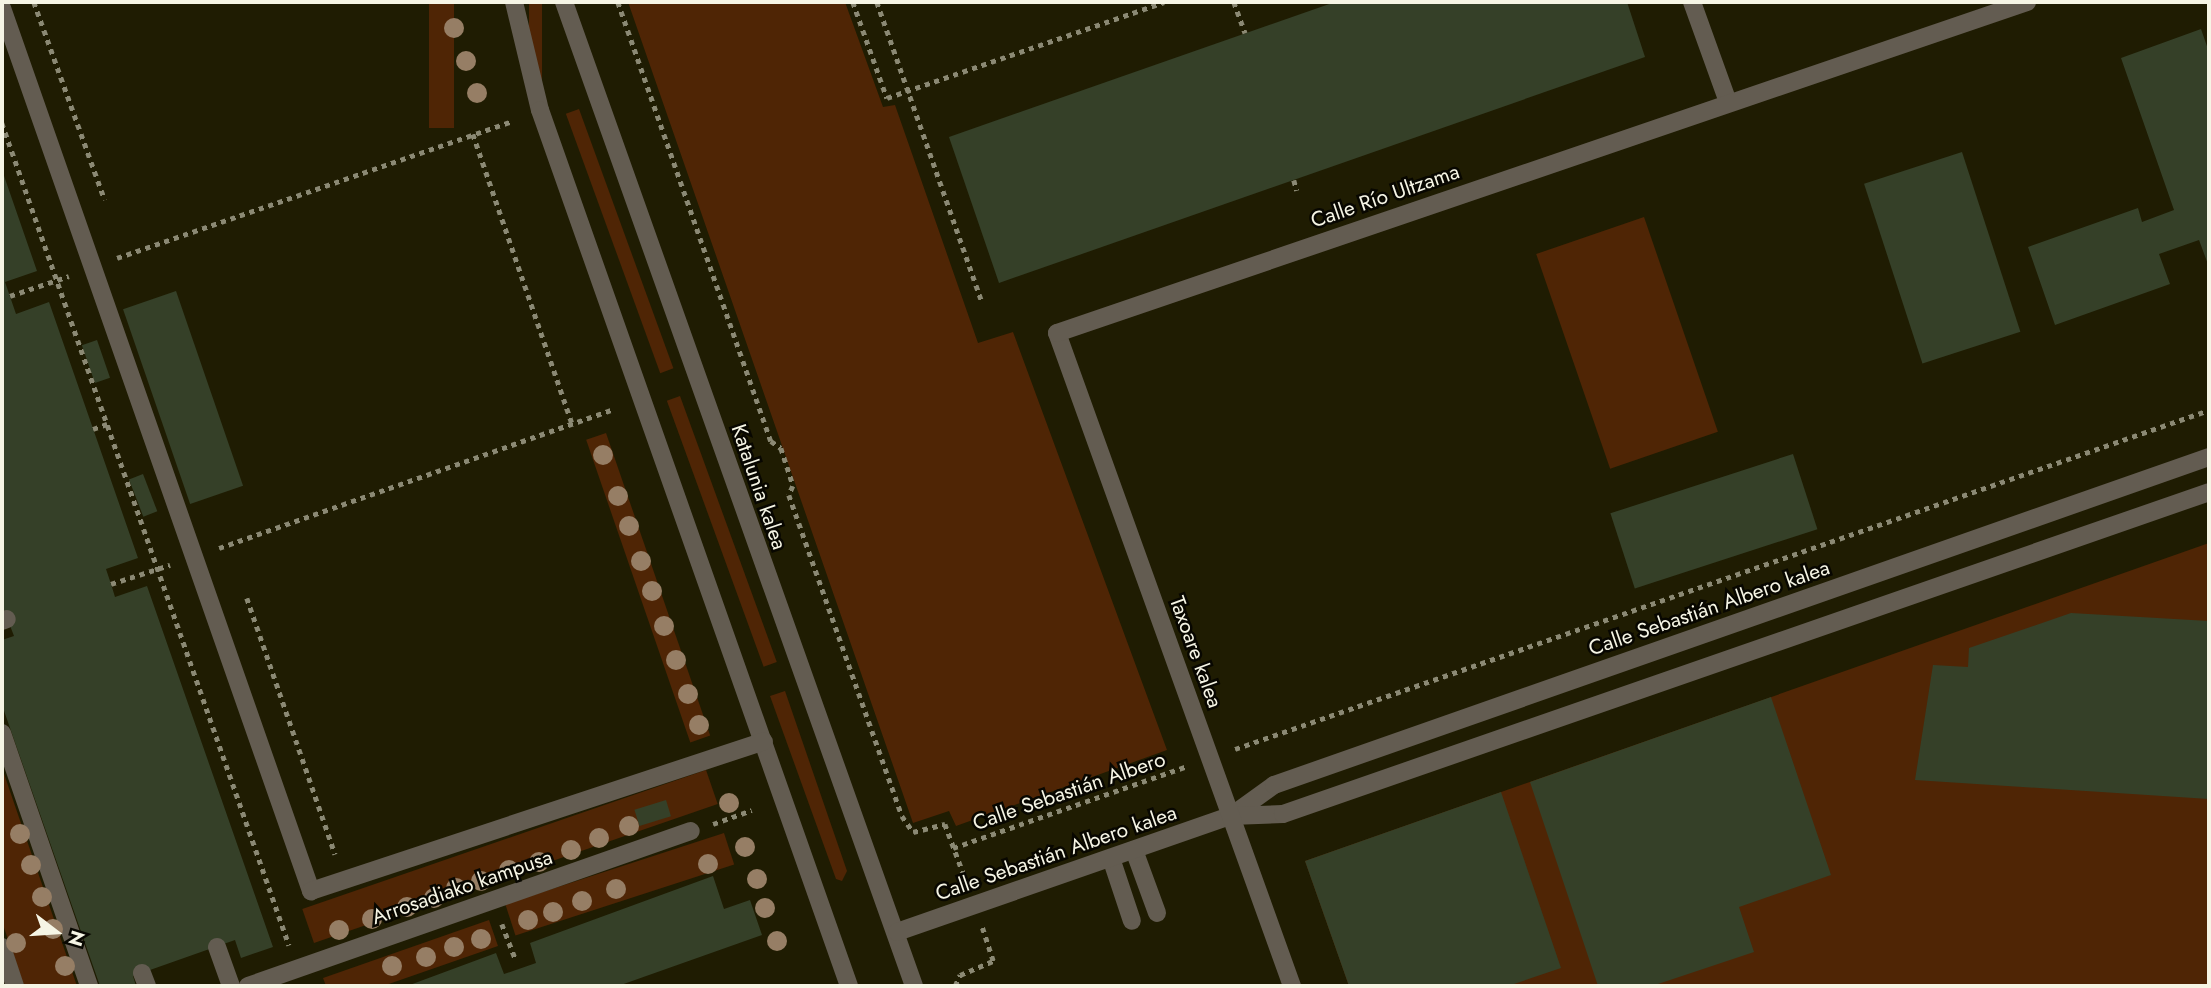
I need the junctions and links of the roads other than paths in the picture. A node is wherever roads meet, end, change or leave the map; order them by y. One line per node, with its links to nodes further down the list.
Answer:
1 (514, 2): 11 (street)
2 (564, 2): 18 (street, Katalunia kalea)
3 (1692, 2): 6 (street)
4 (2027, 2): 6 (street, Calle Río Ultzama)
5 (2, 8): 11 (street)
6 (1728, 102): 7 (street, Calle Río Ultzama)
7 (1058, 333): 12 (street, Taxoare kalea)
8 (2209, 457): 12 (street, Calle Sebastián Albero kalea)
9 (2209, 492): 12 (street, Calle Sebastián Albero kalea)
10 (2, 733): 22 (street)
11 (764, 741): 25 (street)
12 (1231, 816): 14 (street, Calle Sebastián Albero kalea); 27 (street, Taxoare kalea)
13 (691, 831): 24 (street, Arrosadiako kampusa)
14 (1134, 850): 15 (street, Calle Sebastián Albero kalea); 16 (street)
15 (1111, 858): 17 (street); 18 (street, Calle Sebastián Albero kalea)
16 (1157, 913)
17 (1132, 921)
18 (897, 932): 26 (street, Katalunia kalea)
19 (2, 947): 21 (street)
20 (217, 947): 23 (street)
21 (15, 986)
22 (89, 986)
23 (231, 986)
24 (248, 986)
25 (849, 986)
26 (914, 986)
27 (1292, 986)

